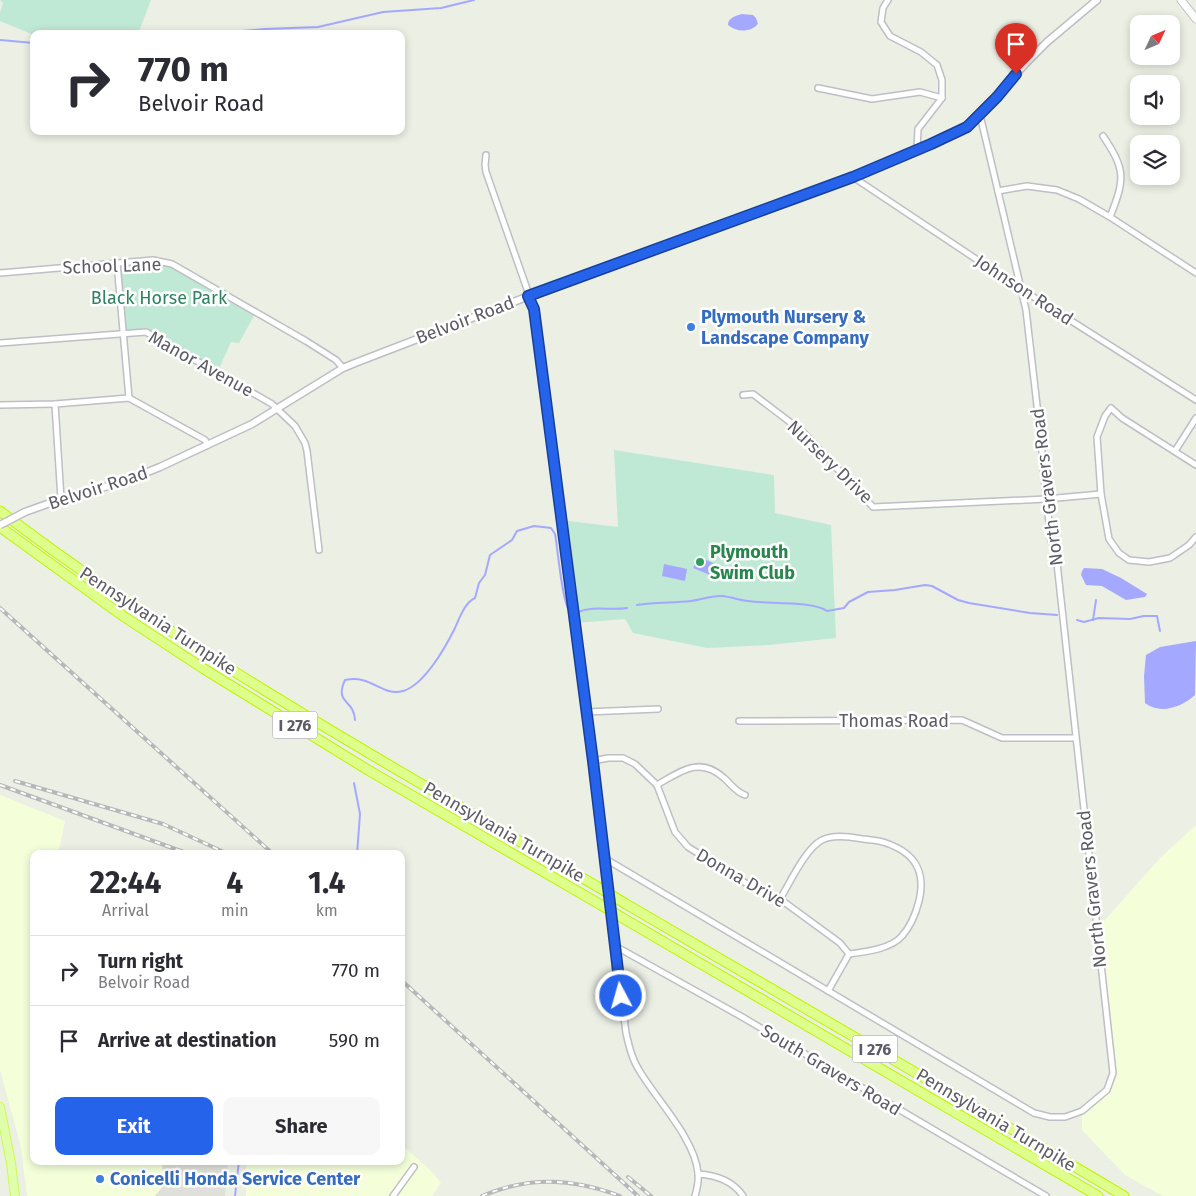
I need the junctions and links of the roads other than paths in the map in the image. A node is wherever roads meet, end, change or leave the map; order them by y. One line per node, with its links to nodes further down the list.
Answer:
1 (888, 0): 6 (street)
2 (1097, 0): 7 (street, Belvoir Road)
3 (1181, 0): 4 (main road)
4 (1196, 19)
5 (818, 88): 6 (street)
6 (942, 98): 9 (street)
7 (980, 115): 9 (street, Belvoir Road); 12 (street, North Gravers Road)
8 (1103, 136): 13 (street)
9 (917, 150): 11 (street, Belvoir Road)
10 (486, 155): 18 (street)
11 (853, 177): 17 (street, Johnson Road); 18 (street, Belvoir Road)
12 (998, 191): 13 (street); 17 (street, North Gravers Road)
13 (1110, 217): 16 (street)
14 (117, 263): 15 (street, School Lane); 19 (street); 21 (street, School Lane)
15 (0, 273)
16 (1196, 274)
17 (1021, 289): 24 (street, Johnson Road); 34 (street, North Gravers Road)
18 (528, 296): 21 (street, Belvoir Road); 40 (street)
19 (123, 334): 20 (street, Manor Avenue); 23 (street); 27 (street, Manor Avenue)
20 (0, 343)
21 (343, 368): 27 (street, Belvoir Road)
22 (743, 395): 34 (street, Nursery Drive)
23 (128, 398): 25 (street); 29 (street)
24 (1196, 400)
25 (55, 404): 26 (street); 33 (street)
26 (0, 405)
27 (278, 410): 29 (street, Belvoir Road); 38 (street, Manor Avenue)
28 (1196, 418): 30 (street)
29 (208, 445): 33 (street, Belvoir Road)
30 (1175, 451): 31 (street); 32 (street)
31 (1196, 465)
32 (1101, 494): 34 (street, Nursery Drive); 37 (street)
33 (61, 499): 36 (street, Belvoir Road, bridge)
34 (1046, 499): 42 (street, North Gravers Road)
35 (0, 511): 60 (highway, Pennsylvania Turnpike / I 276, bridge)
36 (0, 526): 59 (highway, Pennsylvania Turnpike / I 276, bridge)
37 (1196, 537)
38 (319, 550)
39 (658, 709): 40 (street)
40 (586, 712): 43 (street)
41 (739, 721): 42 (street, Thomas Road)
42 (1075, 738): 50 (street, North Gravers Road)
43 (593, 761): 44 (street, Donna Drive); 46 (street)
44 (657, 785): 45 (street); 47 (street, Donna Drive)
45 (745, 795)
46 (604, 858): 48 (street); 50 (street, North Gravers Road)
47 (780, 899): 49 (street, Donna Drive); 49 (street)
48 (615, 946): 53 (street); 58 (street, South Gravers Road)
49 (849, 954): 50 (street)
50 (828, 990)
51 (0, 1107): 54 (main road)
52 (414, 1167): 55 (street)
53 (698, 1174): 56 (street); 57 (street)
54 (15, 1196)
55 (393, 1196)
56 (695, 1196)
57 (744, 1196)
58 (1046, 1196)
59 (1098, 1196)
60 (1124, 1196)

